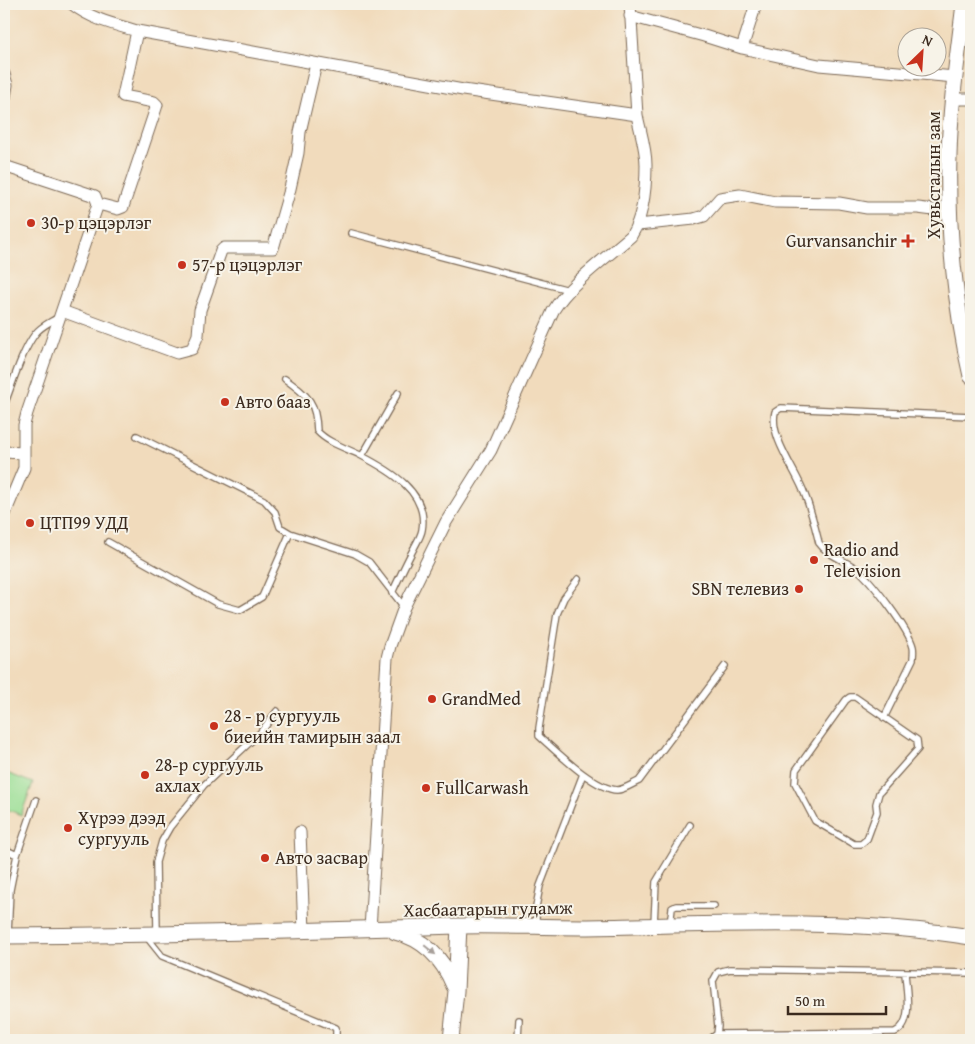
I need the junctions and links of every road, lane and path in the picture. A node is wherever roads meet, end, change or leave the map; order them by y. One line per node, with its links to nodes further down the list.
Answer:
1 (72, 4): 5 (street)
2 (756, 4): 6 (street)
3 (964, 4): 9 (street, Хувьсгалын зам)
4 (630, 10): 6 (street); 13 (street)
5 (137, 31): 7 (street); 15 (street)
6 (742, 48): 9 (street)
7 (316, 64): 13 (street); 20 (street)
8 (4, 74): 12 (street)
9 (955, 76): 10 (street, Хувьсгалын зам)
10 (953, 99): 11 (street); 16 (street, Хувьсгалын зам)
11 (971, 99)
12 (4, 102)
13 (637, 114): 17 (street)
14 (4, 166): 15 (street)
15 (98, 204): 20 (street)
16 (949, 212): 17 (street); 21 (street, Хувьсгалын зам)
17 (638, 225): 19 (street)
18 (351, 233): 19 (lane)
19 (569, 290): 36 (street)
20 (61, 314): 25 (lane); 29 (street)
21 (967, 330): 22 (street, Хувьсгалын зам)
22 (971, 376)
23 (285, 379): 30 (lane)
24 (398, 393): 30 (lane)
25 (4, 405)
26 (971, 416): 39 (lane)
27 (137, 436): 32 (lane)
28 (4, 452): 29 (street)
29 (24, 453): 31 (street)
30 (362, 456): 35 (lane)
31 (4, 516)
32 (290, 533): 33 (lane); 35 (lane)
33 (108, 542)
34 (578, 579): 40 (lane)
35 (392, 593): 36 (lane)
36 (404, 607): 51 (street)
37 (725, 666): 40 (lane)
38 (277, 711): 54 (lane)
39 (884, 718): 39 (lane)
40 (583, 774): 50 (lane)
41 (36, 800): 45 (lane)
42 (690, 825): 48 (lane)
43 (300, 832): 53 (street)
44 (4, 850): 45 (lane)
45 (17, 855): 55 (lane)
46 (714, 906): 49 (lane)
47 (459, 926): 50 (street, Хасбаатарын гудамж); 52 (street, Хасбаатарын гудамж); 59 (street)
48 (654, 926): 49 (street, Хасбаатарын гудамж); 50 (street, Хасбаатарын гудамж)
49 (670, 926): 56 (street, Хасбаатарын гудамж)
50 (536, 927)
51 (370, 929): 52 (street, Хасбаатарын гудамж); 53 (street, Хасбаатарын гудамж)
52 (386, 930): 59 (street, one-way to 59)
53 (304, 931): 54 (street, Хасбаатарын гудамж)
54 (151, 935): 55 (street, Хасбаатарын гудамж); 63 (lane)
55 (6, 936)
56 (971, 937)
57 (906, 973): 58 (lane); 61 (lane); 62 (lane)
58 (971, 973)
59 (456, 991): 64 (street)
60 (519, 1020): 65 (lane)
61 (716, 1034): 62 (lane); 66 (lane)
62 (735, 1037)
63 (336, 1040)
64 (451, 1040)
65 (518, 1040)
66 (709, 1040)

